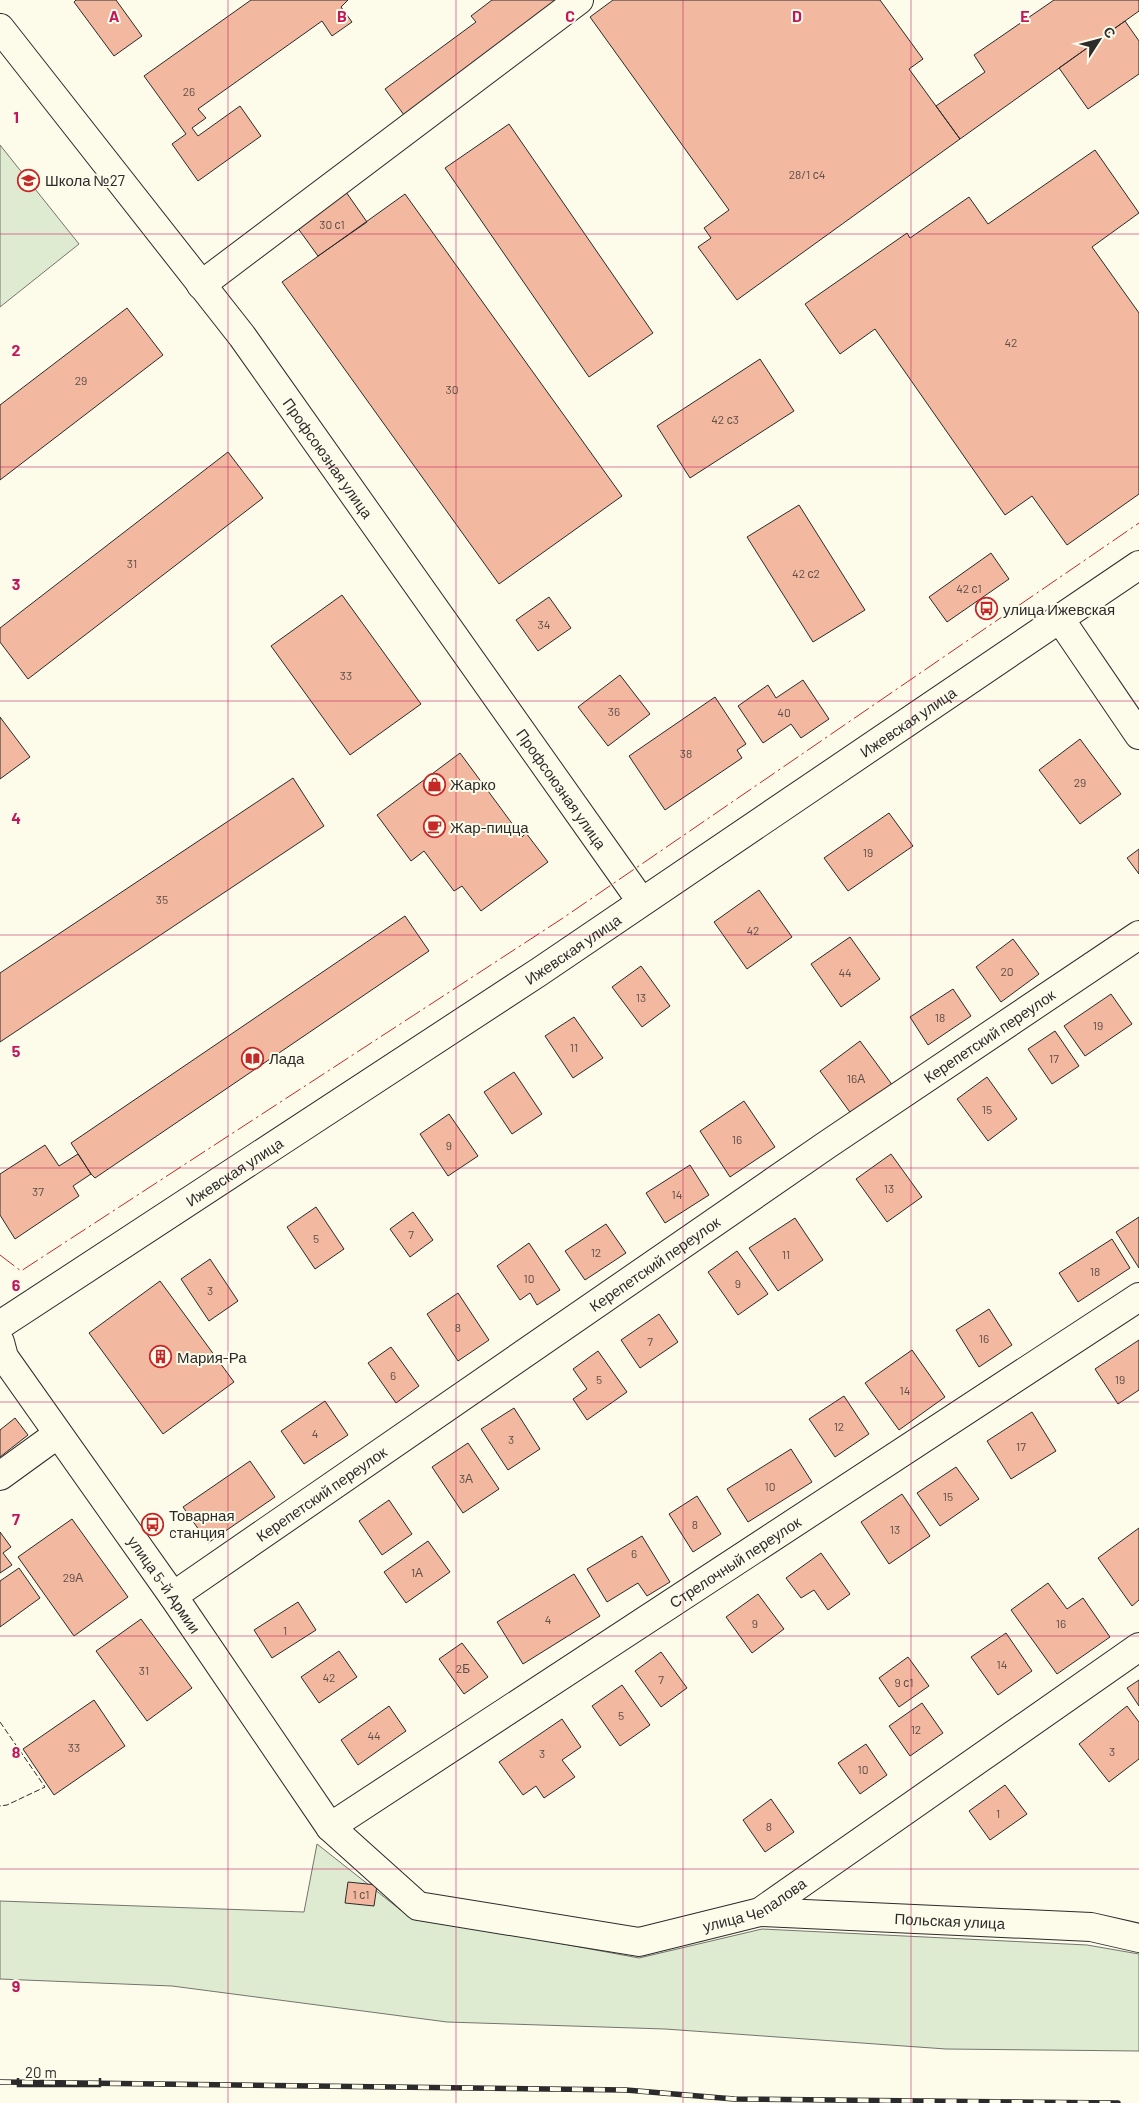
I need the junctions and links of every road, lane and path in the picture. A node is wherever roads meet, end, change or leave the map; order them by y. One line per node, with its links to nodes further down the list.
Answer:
1 (579, 0): 3 (street)
2 (0, 28): 3 (street, Профсоюзная улица)
3 (201, 285): 7 (street, Профсоюзная улица)
4 (1139, 565): 5 (street, Ижевская улица)
5 (1060, 619): 6 (street); 7 (street, Ижевская улица)
6 (1139, 734)
7 (640, 901): 10 (street, Ижевская улица)
8 (1139, 935): 14 (street, Керепетский переулок)
9 (1139, 1297): 16 (street, Стрелочный переулок)
10 (0, 1325)
11 (0, 1342): 12 (street, улица 5-й Армии)
12 (58, 1434): 13 (street); 14 (street, улица 5-й Армии)
13 (0, 1476)
14 (173, 1596): 16 (street, улица 5-й Армии)
15 (1139, 1647): 17 (street, улица Чепалова)
16 (330, 1827): 17 (street, улица Чепалова)
17 (760, 1912): 18 (street, Польская улица)
18 (1139, 1938)

